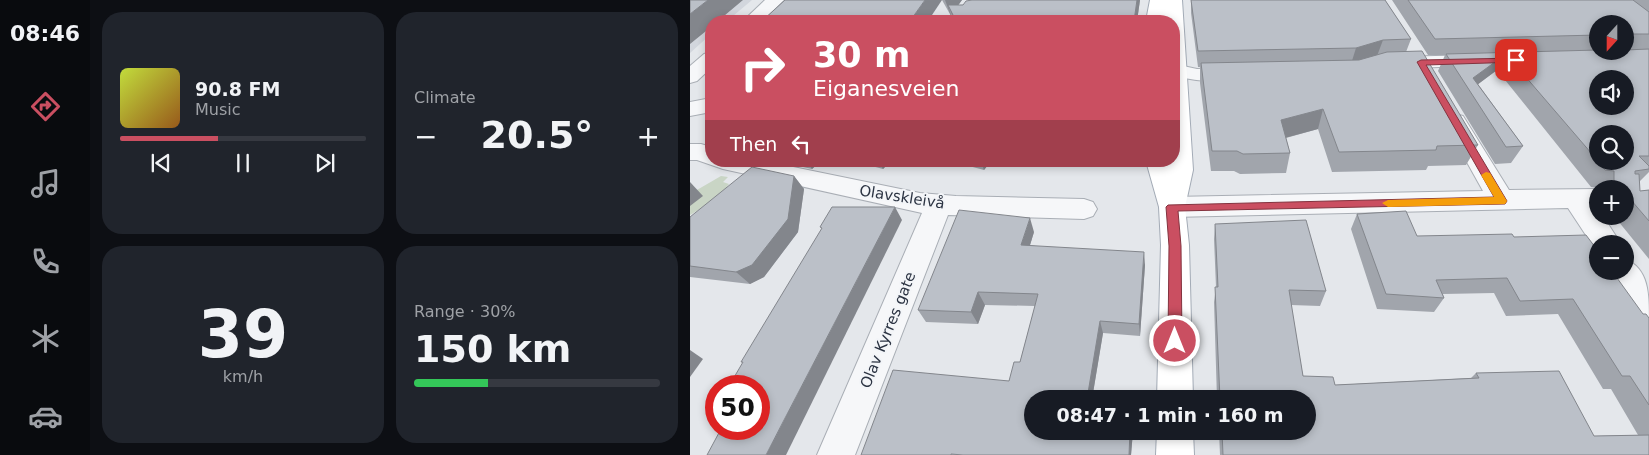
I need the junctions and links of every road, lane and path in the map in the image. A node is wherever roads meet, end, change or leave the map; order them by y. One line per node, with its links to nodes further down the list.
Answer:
1 (775, 0): 4 (street)
2 (1159, 0): 5 (main road)
3 (1173, 0): 6 (main road)
4 (759, 15)
5 (1156, 15)
6 (1173, 15)
7 (1415, 54): 8 (street); 10 (street); 22 (street)
8 (1500, 60)
9 (705, 63): 13 (street)
10 (1370, 66)
11 (1254, 69): 12 (street)
12 (1180, 71)
13 (690, 77)
14 (705, 106): 15 (street)
15 (690, 109)
16 (690, 152): 18 (street)
17 (1180, 153): 24 (main road)
18 (705, 154)
19 (1160, 167): 24 (main road)
20 (740, 171): 23 (street, Olavskleivå)
21 (1587, 199): 22 (street); 26 (street)
22 (1502, 201): 24 (street)
23 (939, 205): 25 (street, Olavskleivå); 31 (street, Olav Kyrres gate)
24 (1172, 207): 29 (main road)
25 (1084, 209)
26 (1603, 235)
27 (1632, 280): 28 (street)
28 (1649, 306)
29 (1175, 390)
30 (1175, 440): 32 (main road)
31 (836, 455)
32 (1175, 455)

